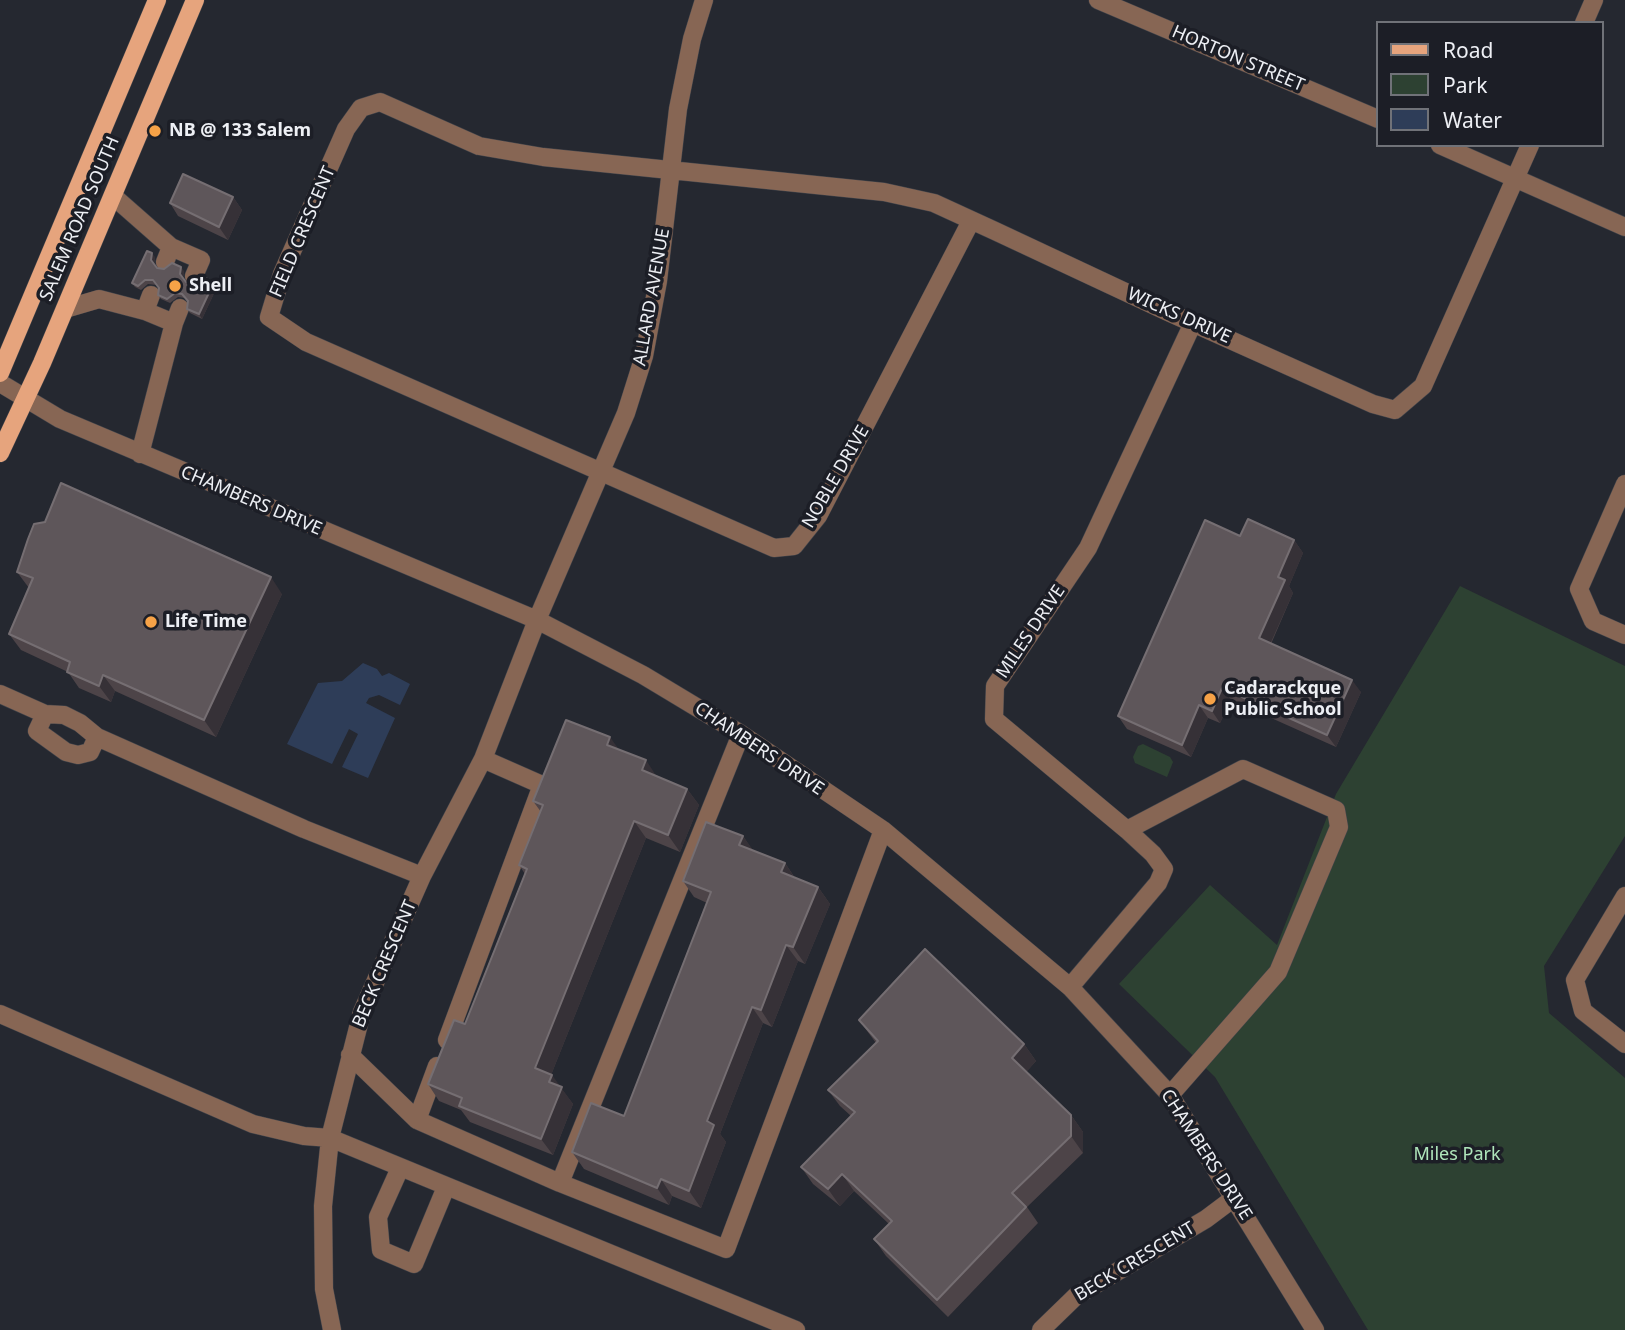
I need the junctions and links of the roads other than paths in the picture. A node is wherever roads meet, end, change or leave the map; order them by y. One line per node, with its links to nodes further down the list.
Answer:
1 (157, 0): 18 (main road, SALEM ROAD SOUTH)
2 (195, 0): 12 (main road, SALEM ROAD SOUTH)
3 (704, 0): 10 (street, ALLARD AVENUE)
4 (1098, 0): 7 (street, HORTON STREET)
5 (1594, 0): 6 (street)
6 (1585, 21)
7 (1376, 118)
8 (1445, 147): 11 (street)
9 (1529, 147): 11 (street, WICKS DRIVE)
10 (671, 170): 13 (street, WICKS DRIVE); 23 (street, ALLARD AVENUE); 23 (street, FIELD CRESCENT)
11 (1516, 178): 14 (street); 17 (street, WICKS DRIVE)
12 (113, 195): 15 (street); 16 (main road, SALEM ROAD SOUTH)
13 (971, 221): 17 (street, WICKS DRIVE); 23 (street, NOBLE DRIVE)
14 (1625, 228)
15 (194, 276)
16 (65, 309): 20 (main road, SALEM ROAD SOUTH); 22 (street)
17 (1193, 323): 33 (street, MILES DRIVE)
18 (0, 373)
19 (0, 383): 20 (street, CHAMBERS DRIVE)
20 (26, 398): 21 (main road, SALEM ROAD SOUTH); 22 (street, CHAMBERS DRIVE)
21 (0, 453)
22 (140, 454): 25 (street, CHAMBERS DRIVE)
23 (603, 470): 25 (street, ALLARD AVENUE)
24 (1625, 484): 26 (street)
25 (537, 620): 29 (street, CHAMBERS DRIVE); 31 (street, BECK CRESCENT)
26 (1625, 635)
27 (0, 694): 28 (street)
28 (45, 714): 30 (street); 30 (street)
29 (741, 734): 32 (street, CHAMBERS DRIVE); 44 (street)
30 (97, 737): 34 (street)
31 (483, 759): 34 (street, BECK CRESCENT); 41 (street)
32 (883, 830): 36 (street, CHAMBERS DRIVE); 44 (street)
33 (1128, 830): 36 (street, MILES DRIVE); 40 (street)
34 (422, 876): 39 (street, BECK CRESCENT)
35 (1625, 896): 38 (street)
36 (1070, 987): 40 (street, CHAMBERS DRIVE)
37 (0, 1014): 42 (street)
38 (1625, 1044)
39 (350, 1055): 41 (street); 42 (street, BECK CRESCENT)
40 (1170, 1095): 46 (street, CHAMBERS DRIVE)
41 (417, 1120): 44 (street)
42 (330, 1138): 43 (street); 47 (street, BECK CRESCENT)
43 (400, 1168): 45 (street); 45 (street)
44 (560, 1183)
45 (446, 1187): 48 (street)
46 (1234, 1198): 49 (street, BECK CRESCENT); 50 (street, CHAMBERS DRIVE)
47 (332, 1330)
48 (796, 1330)
49 (1041, 1330)
50 (1315, 1330)

